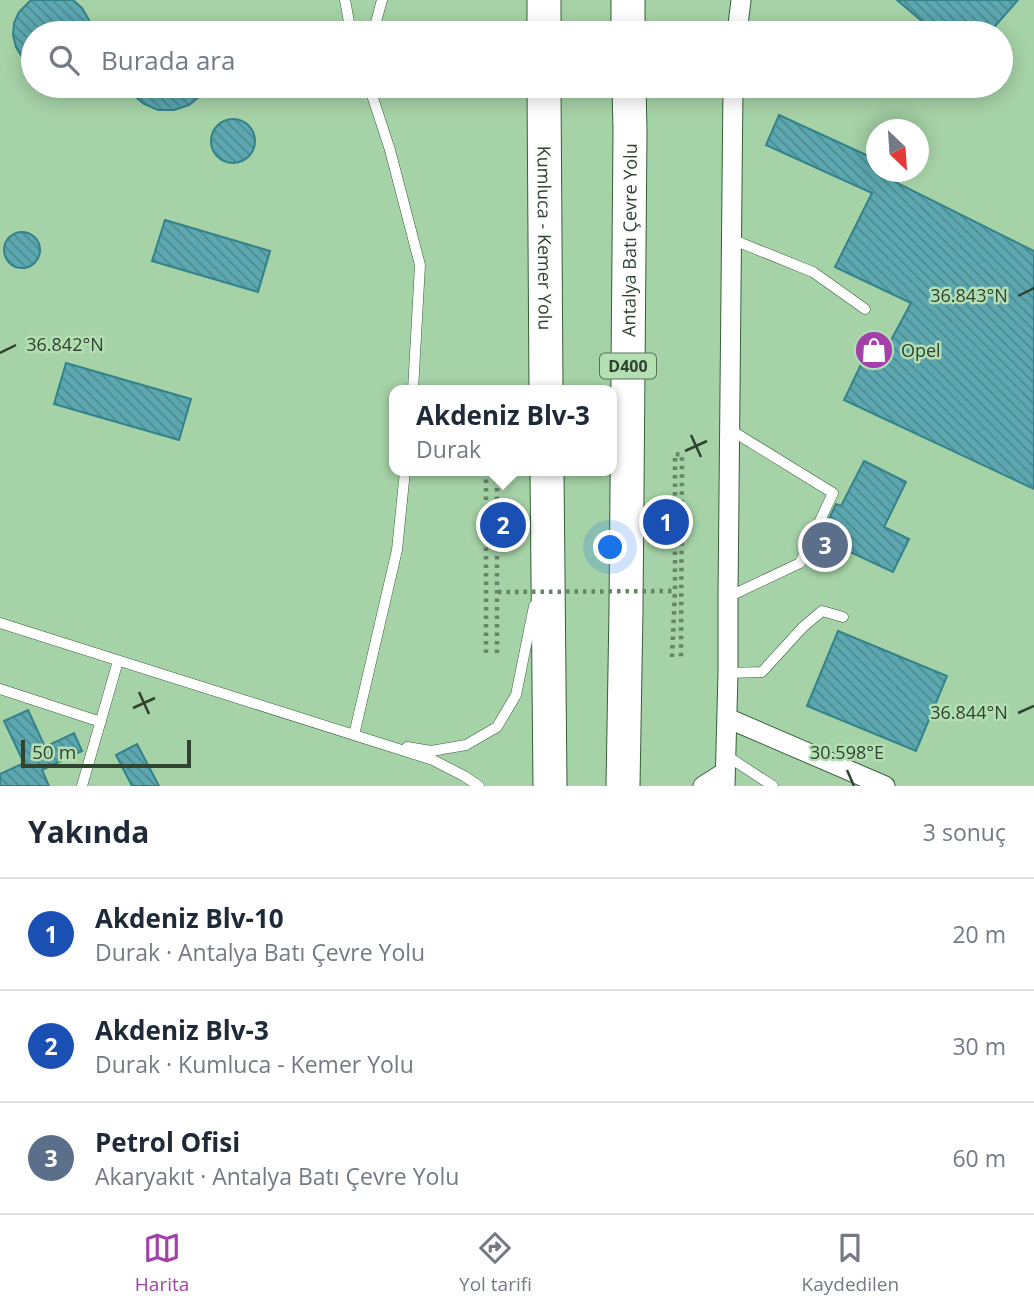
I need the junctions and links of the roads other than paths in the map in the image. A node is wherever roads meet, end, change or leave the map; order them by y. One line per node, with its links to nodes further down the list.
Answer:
1 (345, 0): 6 (lane)
2 (382, 0): 7 (lane)
3 (544, 0): 8 (highway)
4 (628, 0): 9 (highway)
5 (741, 0): 10 (street)
6 (349, 21)
7 (376, 21)
8 (544, 21)
9 (628, 21)
10 (738, 21)
11 (373, 98): 17 (lane)
12 (544, 98): 18 (highway, Kumluca - Kemer Yolu)
13 (629, 98): 28 (highway, Antalya Batı Çevre Yolu / D400)
14 (733, 98): 15 (street)
15 (732, 239): 16 (lane); 19 (street)
16 (865, 309)
17 (413, 385)
18 (546, 385)
19 (729, 429): 24 (street); 24 (lane)
20 (404, 476): 35 (lane)
21 (547, 476): 22 (highway)
22 (547, 533): 23 (lane); 31 (highway)
23 (538, 585)
24 (728, 597): 30 (street)
25 (536, 598): 36 (lane)
26 (843, 617): 30 (lane)
27 (0, 624): 29 (lane)
28 (625, 647): 42 (highway, D400); 43 (highway, D400)
29 (118, 660): 34 (lane); 35 (lane)
30 (729, 673): 33 (street)
31 (548, 679): 40 (highway); 41 (highway)
32 (0, 689): 34 (lane)
33 (727, 718): 37 (street); 46 (street)
34 (101, 722): 38 (lane)
35 (355, 735): 36 (lane)
36 (382, 744): 39 (lane)
37 (726, 771): 44 (street); 45 (lane)
38 (82, 786)
39 (479, 786)
40 (535, 786)
41 (550, 786)
42 (622, 786)
43 (638, 786)
44 (703, 786)
45 (773, 786)
46 (885, 786)

